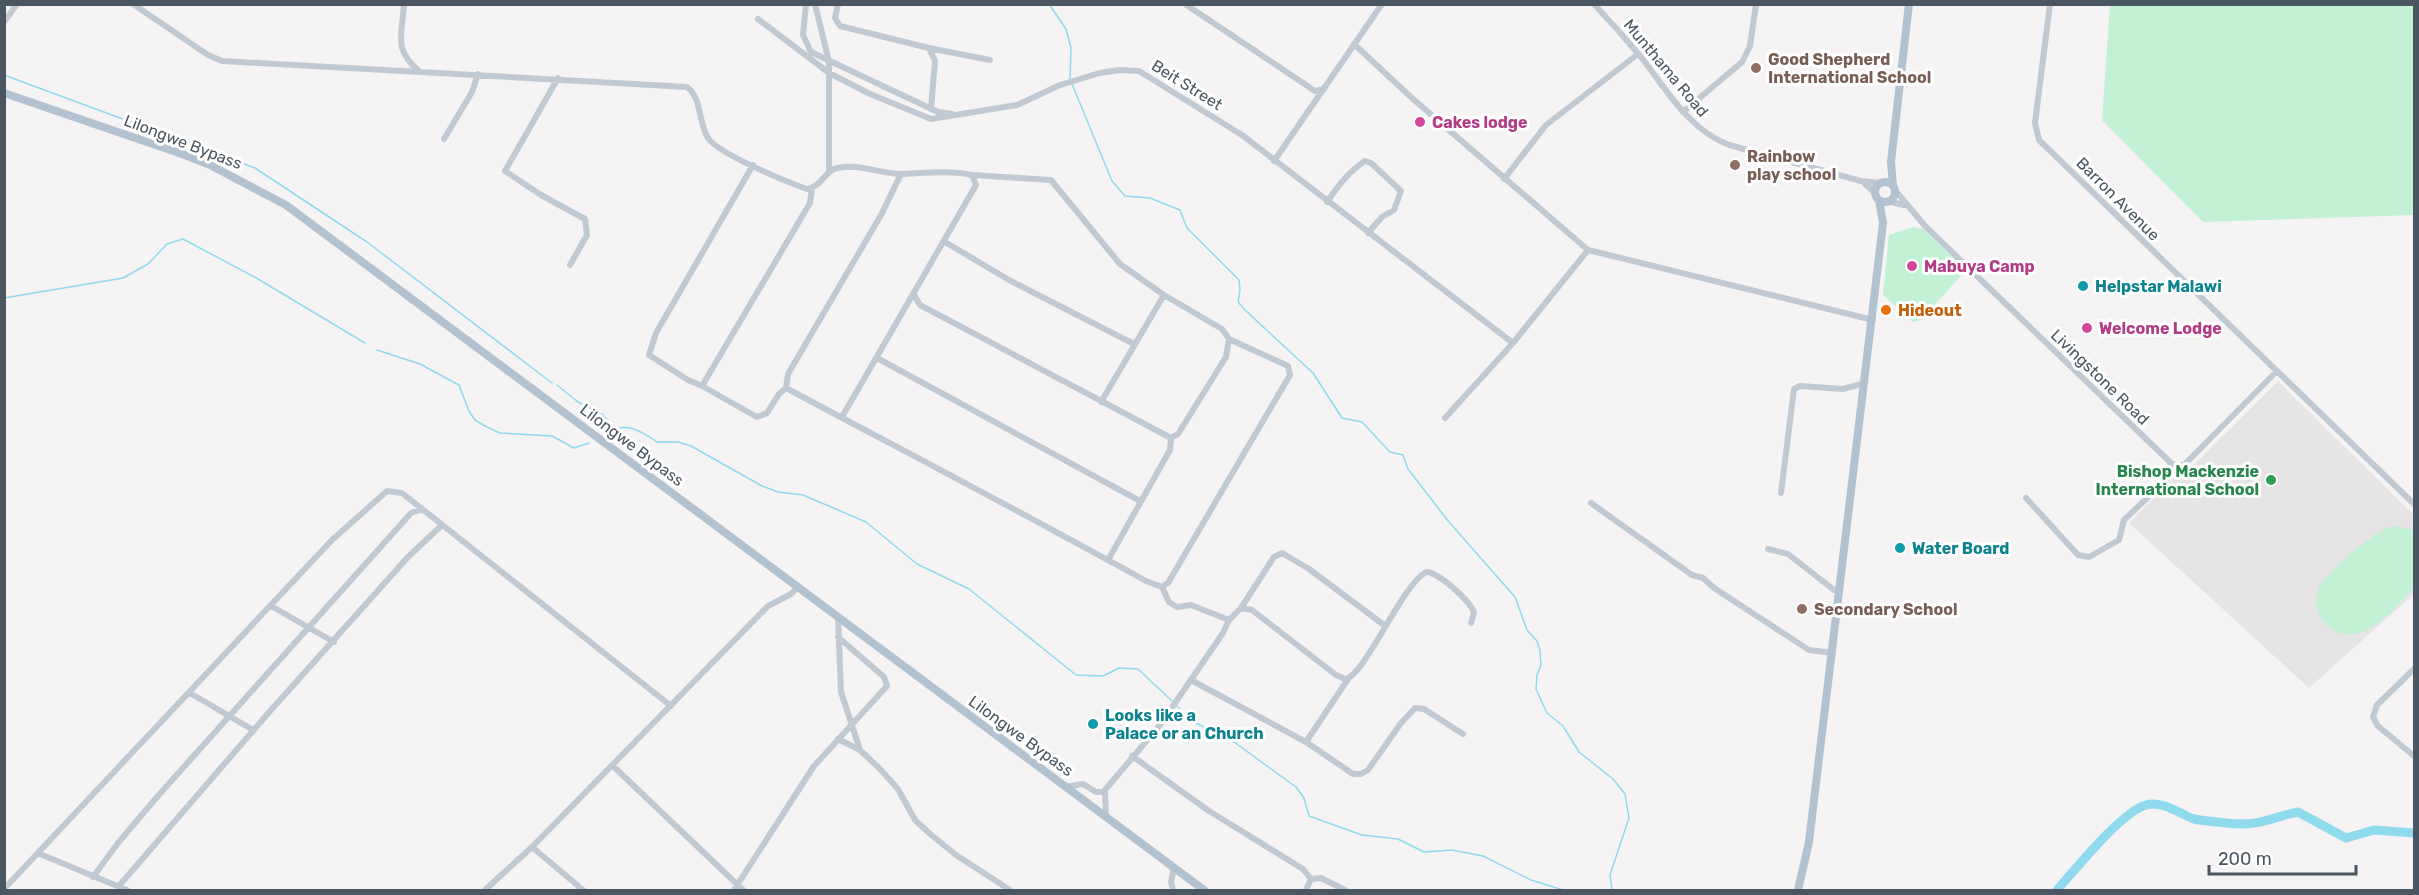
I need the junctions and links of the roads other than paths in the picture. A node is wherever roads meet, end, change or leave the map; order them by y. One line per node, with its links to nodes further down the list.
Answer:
1 (17, 4): 14 (street)
2 (133, 4): 20 (street)
3 (404, 4): 20 (street)
4 (807, 4): 19 (street)
5 (815, 4): 19 (street)
6 (838, 4): 16 (street)
7 (1185, 4): 24 (street)
8 (1594, 4): 17 (street, Munthama Road)
9 (1756, 4): 27 (street)
10 (1909, 4): 31 (main road)
11 (2050, 4): 57 (street, Barron Avenue)
12 (1379, 5): 15 (street)
13 (759, 19): 21 (street, Beit Street)
14 (4, 22)
15 (1354, 44): 24 (street); 36 (street)
16 (929, 48): 18 (street); 26 (street)
17 (1638, 54): 27 (street, Munthama Road); 36 (street)
18 (990, 60)
19 (829, 62): 21 (street); 26 (street)
20 (420, 71): 22 (street)
21 (829, 73): 28 (street, Beit Street); 33 (street)
22 (478, 74): 23 (street); 29 (street)
23 (558, 78): 32 (street); 49 (street)
24 (1324, 89): 30 (street)
25 (4, 93): 76 (main road, Lilongwe Bypass)
26 (931, 109): 28 (street)
27 (1683, 112): 37 (street, Munthama Road)
28 (962, 115): 30 (street, Beit Street)
29 (444, 139)
30 (1274, 161): 42 (street, Beit Street)
31 (1891, 162): 38 (main road); 40 (main road)
32 (753, 165): 39 (street); 59 (street)
33 (829, 172): 34 (street); 39 (street)
34 (900, 174): 35 (street); 60 (street)
35 (972, 175): 47 (street); 51 (street)
36 (1504, 179): 48 (street)
37 (1861, 181): 38 (street, Munthama Road); 41 (street, Munthama Road)
38 (1880, 183): 40 (main road); 41 (main road)
39 (812, 188): 59 (street)
40 (1894, 188): 43 (main road); 44 (street, Livingstone Road)
41 (1877, 197): 43 (main road); 45 (main road)
42 (1327, 202): 46 (street, Beit Street); 46 (street)
43 (1891, 202): 44 (street, Livingstone Road); 45 (main road)
44 (1907, 207): 65 (street, Livingstone Road)
45 (1883, 223): 52 (main road)
46 (1368, 232): 54 (street, Beit Street)
47 (945, 242): 50 (street); 55 (street)
48 (1588, 250): 52 (street); 54 (street)
49 (570, 265)
50 (914, 294): 56 (street); 61 (street)
51 (1164, 295): 53 (street); 55 (street)
52 (1873, 320): 58 (main road)
53 (1230, 339): 64 (street); 75 (street)
54 (1513, 343): 63 (street)
55 (1134, 344): 61 (street)
56 (877, 358): 62 (street); 68 (street)
57 (2277, 371): 65 (street); 70 (street, Barron Avenue)
58 (1865, 383): 66 (street); 77 (main road)
59 (702, 386): 60 (street)
60 (786, 388): 62 (street)
61 (1101, 402): 64 (street)
62 (843, 417): 74 (street)
63 (1445, 418)
64 (1171, 438): 68 (street)
65 (2172, 464): 67 (street)
66 (1781, 493)
67 (2026, 498)
68 (1140, 501): 74 (street)
69 (1591, 503): 87 (street)
70 (2415, 504)
71 (420, 510): 72 (street); 78 (street); 84 (street)
72 (442, 525): 86 (street); 92 (street)
73 (1768, 549): 77 (street)
74 (1108, 560): 75 (street)
75 (1162, 586): 81 (street)
76 (798, 587): 80 (main road, Lilongwe Bypass); 92 (street)
77 (1840, 591): 87 (main road)
78 (271, 606): 84 (street); 91 (street)
79 (1241, 608): 81 (street); 83 (street); 89 (street)
80 (838, 617): 85 (street); 103 (main road, Lilongwe Bypass)
81 (1229, 620): 90 (street)
82 (1471, 623): 83 (street)
83 (1384, 625): 89 (street)
84 (309, 627): 86 (street); 93 (street)
85 (838, 637): 94 (street); 94 (street)
86 (334, 642): 95 (street)
87 (1833, 653): 123 (main road)
88 (2415, 669): 101 (street)
89 (1348, 679): 98 (street)
90 (1191, 680): 98 (street); 100 (street)
91 (190, 693): 93 (street); 107 (street)
92 (670, 706): 102 (street)
93 (229, 717): 95 (street); 109 (street)
94 (850, 726): 97 (street); 99 (street)
95 (253, 730): 111 (street)
96 (1463, 734): 98 (street)
97 (838, 739): 99 (street); 112 (street)
98 (1306, 742)
99 (860, 750): 118 (street)
100 (1132, 756): 104 (street); 110 (street)
101 (2415, 756)
102 (612, 765): 106 (street); 112 (street)
103 (1065, 787): 104 (street); 105 (main road, Lilongwe Bypass)
104 (1104, 792): 105 (street)
105 (1106, 817): 108 (main road, Lilongwe Bypass)
106 (532, 847): 115 (street); 116 (street)
107 (40, 854): 109 (street); 113 (street)
108 (1174, 868): 119 (street); 120 (main road, Lilongwe Bypass)
109 (93, 877): 111 (street)
110 (1311, 879): 121 (street); 122 (street)
111 (118, 887): 114 (street)
112 (736, 888): 117 (street)
113 (4, 889)
114 (126, 891)
115 (485, 891)
116 (583, 891)
117 (743, 891)
118 (1010, 891)
119 (1173, 891)
120 (1204, 891)
121 (1306, 891)
122 (1345, 891)
123 (1798, 891)

